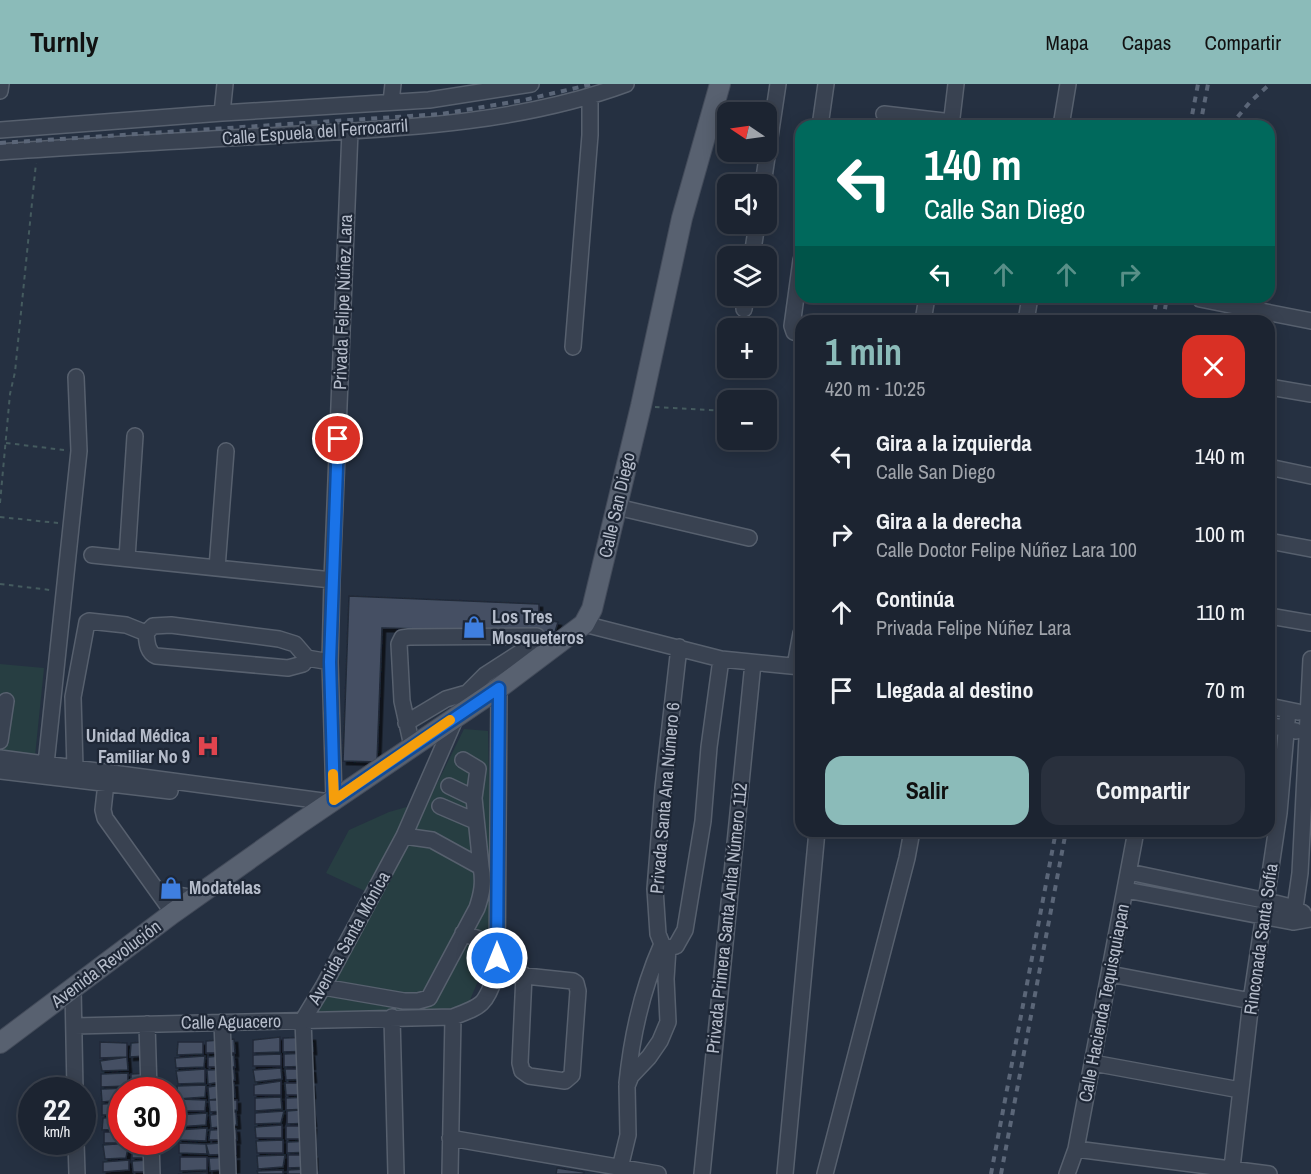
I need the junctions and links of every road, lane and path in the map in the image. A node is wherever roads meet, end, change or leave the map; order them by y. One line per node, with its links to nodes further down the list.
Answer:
1 (0, 84): 12 (street)
2 (225, 84): 15 (street)
3 (393, 84): 14 (street)
4 (531, 84): 11 (street, Calle Espuela del Ferrocarril)
5 (626, 84): 13 (street, Calle Espuela del Ferrocarril)
6 (720, 84): 37 (main road, Calle San Diego)
7 (778, 84): 25 (street)
8 (826, 84): 17 (street)
9 (956, 84): 19 (street)
10 (1068, 84): 20 (street)
11 (478, 89): 14 (street, Calle Espuela del Ferrocarril)
12 (0, 91)
13 (590, 96): 22 (street, Calle Espuela del Ferrocarril); 33 (street)
14 (391, 102): 15 (street, Calle Espuela del Ferrocarril)
15 (222, 113): 21 (street, Calle Espuela del Ferrocarril)
16 (885, 114): 18 (street)
17 (821, 120)
18 (925, 120)
19 (952, 120)
20 (1062, 120)
21 (0, 130)
22 (350, 131): 23 (street, Calle Espuela del Ferrocarril); 55 (street, Privada Felipe Núñez Lara)
23 (38, 150): 24 (street, Calle Espuela del Ferrocarril); 40 (path)
24 (0, 152)
25 (764, 174)
26 (795, 303): 32 (street)
27 (1208, 303): 28 (street)
28 (1227, 313): 29 (street)
29 (1248, 315)
30 (1275, 318): 31 (street)
31 (1311, 321)
32 (795, 330)
33 (573, 347)
34 (76, 376): 41 (street)
35 (1275, 388): 36 (street)
36 (1311, 394)
37 (641, 406): 38 (path); 46 (main road, Calle San Diego)
38 (717, 410)
39 (135, 436): 53 (street)
40 (6, 442): 41 (path); 45 (path)
41 (79, 451): 48 (street)
42 (226, 451): 54 (street)
43 (1275, 468): 44 (street)
44 (1311, 476)
45 (0, 502)
46 (617, 507): 49 (street); 60 (main road, Calle San Diego)
47 (0, 517): 48 (path)
48 (73, 524): 57 (street)
49 (749, 538)
50 (1275, 542): 51 (street)
51 (1311, 549)
52 (92, 555): 53 (street)
53 (127, 558): 54 (street)
54 (217, 568): 55 (street)
55 (332, 580): 66 (street, Privada Felipe Núñez Lara)
56 (0, 584): 57 (path)
57 (64, 591): 84 (street)
58 (1275, 617): 59 (street)
59 (1311, 623)
60 (584, 624): 62 (street); 70 (main road)
61 (146, 633): 63 (street); 63 (street); 85 (street)
62 (679, 647): 64 (street); 110 (street, Privada Santa Ana Número 6)
63 (307, 658): 66 (street)
64 (720, 659): 67 (street); 110 (street)
65 (1311, 659): 69 (street)
66 (330, 662): 90 (street, Privada Felipe Núñez Lara)
67 (753, 663): 68 (street); 142 (street, Privada Primera Santa Anita Número 112)
68 (795, 667)
69 (1311, 668): 75 (street)
70 (499, 688): 72 (main road); 109 (street)
71 (6, 701): 80 (street)
72 (466, 704): 76 (street); 76 (street); 81 (main road); 94 (street, Avenida Santa Mónica)
73 (1275, 707): 74 (street)
74 (1288, 710): 75 (street); 78 (street, Rinconada Santa Sofía)
75 (1307, 713): 79 (street)
76 (406, 723): 81 (street)
77 (1275, 726): 78 (street)
78 (1287, 729): 79 (street); 92 (street, Rinconada Santa Sofía)
79 (1306, 732): 106 (street)
80 (0, 741)
81 (412, 746): 90 (main road)
82 (0, 758): 84 (street)
83 (463, 760): 89 (street)
84 (46, 764): 85 (street)
85 (75, 768): 90 (street)
86 (0, 771): 87 (street)
87 (106, 783): 90 (street); 102 (street)
88 (449, 786): 89 (street)
89 (474, 798): 93 (street)
90 (328, 803): 103 (main road, Avenida Revolución)
91 (440, 806): 93 (street)
92 (1275, 806)
93 (475, 821): 99 (street)
94 (404, 836): 99 (street); 114 (street, Avenida Santa Mónica)
95 (816, 837): 143 (street)
96 (911, 837): 144 (street)
97 (1135, 837): 100 (street, Calle Hacienda Tequisquiapan)
98 (1272, 837): 104 (street, Rinconada Santa Sofía)
99 (481, 867): 108 (street)
100 (1129, 872): 101 (street, Calle Hacienda Tequisquiapan); 104 (street)
101 (1126, 890): 104 (street); 113 (street, Calle Hacienda Tequisquiapan)
102 (158, 892): 103 (street); 105 (street)
103 (195, 898): 105 (main road, Avenida Revolución)
104 (1265, 909): 106 (street); 116 (street, Rinconada Santa Sofía)
105 (173, 914): 115 (main road, Avenida Revolución)
106 (1294, 915): 107 (street)
107 (1311, 918)
108 (463, 933): 109 (street); 114 (street)
109 (497, 946): 111 (street)
110 (665, 946): 127 (street); 127 (street, Privada Santa Ana Número 6)
111 (497, 973): 112 (street); 118 (street, Calle Aguacero)
112 (524, 975): 112 (street)
113 (1110, 975): 116 (street); 124 (street, Calle Hacienda Tequisquiapan)
114 (323, 987): 119 (street, Avenida Santa Mónica)
115 (73, 988): 122 (street); 123 (main road, Avenida Revolución)
116 (1251, 1001): 128 (street, Rinconada Santa Sofía)
117 (393, 1017): 118 (street, Calle Aguacero); 119 (street, Calle Aguacero); 139 (street)
118 (453, 1017): 129 (street)
119 (303, 1020): 120 (street, Calle Aguacero); 138 (street, Avenida Santa Mónica)
120 (222, 1022): 121 (street, Calle Aguacero); 137 (street)
121 (147, 1024): 122 (street, Calle Aguacero); 126 (street)
122 (74, 1026): 125 (street)
123 (0, 1043)
124 (1093, 1063): 128 (street); 130 (street, Calle Hacienda Tequisquiapan)
125 (75, 1077)
126 (149, 1077)
127 (629, 1081): 133 (street)
128 (1240, 1090): 134 (street, Rinconada Santa Sofía)
129 (450, 1138): 133 (street); 140 (street)
130 (1076, 1149): 134 (street); 145 (street, Calle Hacienda Tequisquiapan)
131 (76, 1155): 135 (street)
132 (151, 1155): 136 (street)
133 (620, 1168): 141 (street)
134 (1232, 1168): 146 (street)
135 (77, 1174)
136 (152, 1174)
137 (228, 1174)
138 (309, 1174)
139 (396, 1174)
140 (450, 1174)
141 (658, 1174)
142 (702, 1174)
143 (785, 1174)
144 (825, 1174)
145 (1067, 1174)
146 (1269, 1174)

